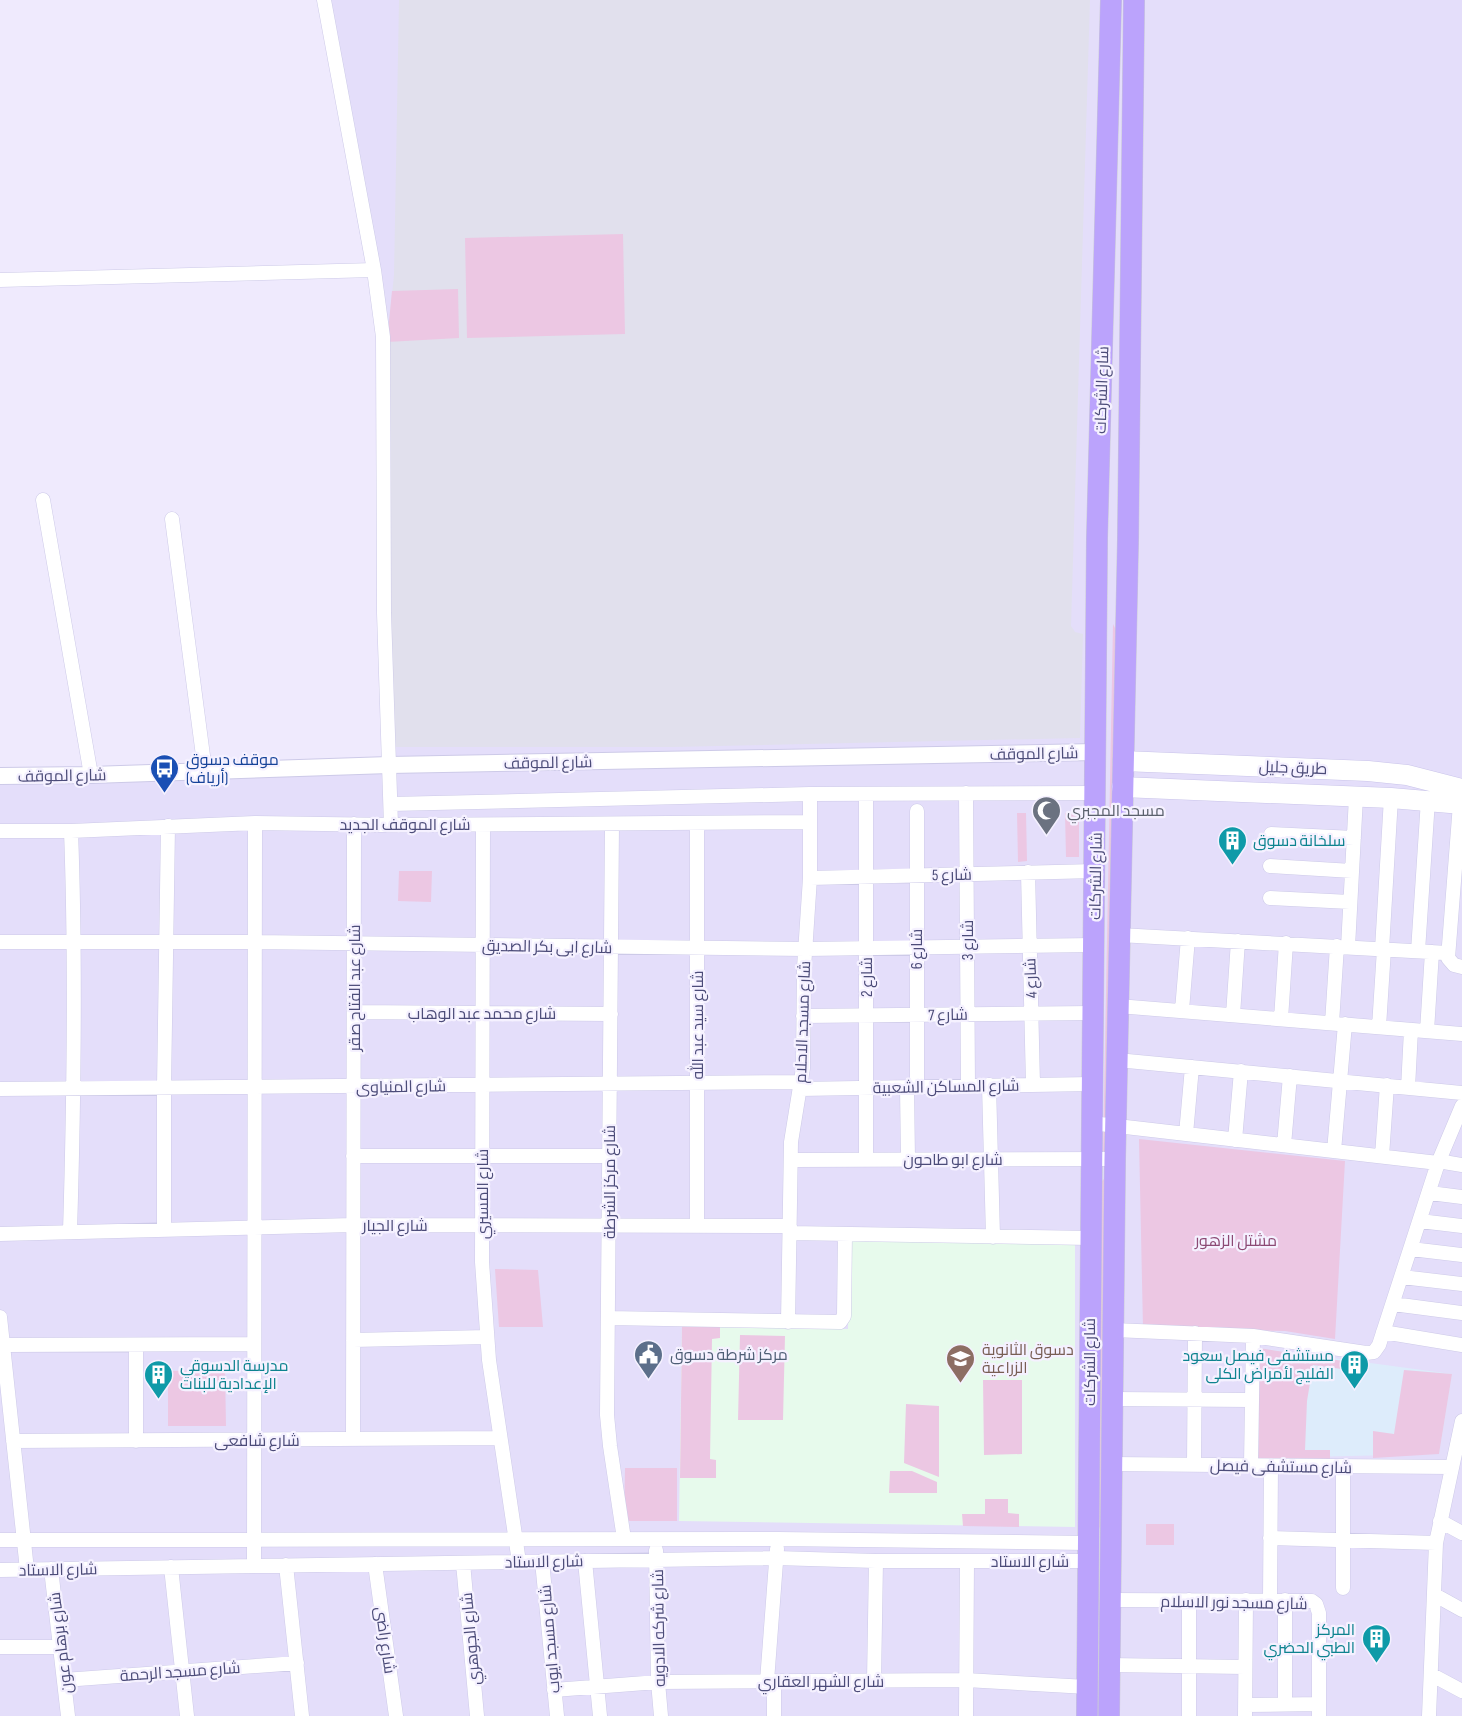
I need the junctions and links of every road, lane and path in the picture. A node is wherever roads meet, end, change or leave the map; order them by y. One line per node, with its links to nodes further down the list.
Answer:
1 (324, 0): 4 (street)
2 (1111, 0): 6 (main road, شارع الشركات)
3 (1134, 0): 7 (main road, شارع الشركات)
4 (374, 270): 5 (street); 16 (street)
5 (0, 280)
6 (1101, 410): 7 (main road); 10 (main road, شارع الشركات)
7 (1129, 410): 11 (main road, شارع الشركات)
8 (43, 500): 19 (street)
9 (172, 519): 18 (street)
10 (1097, 538): 11 (main road); 12 (main road, شارع الشركات)
11 (1128, 540): 13 (main road, شارع الشركات)
12 (1097, 580): 13 (main road); 14 (main road, شارع الشركات)
13 (1126, 582): 15 (main road, شارع الشركات)
14 (1096, 752): 16 (street, شارع الموقف); 24 (main road, شارع الشركات)
15 (1123, 761): 17 (main road, طريق جليل); 21 (main road, شارع الشركات)
16 (389, 765): 18 (street, شارع الموقف); 31 (street)
17 (1223, 765): 22 (main road); 29 (main road, طريق جليل)
18 (205, 771): 19 (street, شارع الموقف)
19 (92, 775): 20 (street, شارع الموقف)
20 (0, 776)
21 (1122, 787): 22 (main road, طريق جليل); 55 (main road, شارع الشركات)
22 (1223, 791): 27 (main road, طريق جليل)
23 (966, 793): 24 (street); 26 (street); 49 (street, شارع 3)
24 (1096, 793): 46 (main road, شارع الشركات)
25 (810, 794): 26 (street); 31 (street); 33 (street, شارع مسجد الاحلام)
26 (866, 794): 51 (street, شارع 2)
27 (1356, 796): 28 (main road, طريق جليل); 44 (street)
28 (1391, 798): 30 (main road, طريق جليل); 74 (street)
29 (1461, 799): 30 (main road, طريق جليل); 76 (street)
30 (1428, 800): 75 (street)
31 (391, 804): 38 (street)
32 (917, 811): 50 (street, شارع 6)
33 (810, 822): 37 (street, شارع الموقف الجديد); 52 (street, شارع مسجد الاحلام)
34 (255, 823): 35 (street, شارع الموقف الجديد); 40 (street, شارع الموقف الجديد); 61 (street)
35 (354, 824): 38 (street, شارع الموقف الجديد); 62 (street, شارع عبد الفتاح صقر)
36 (612, 824): 37 (street, شارع الموقف الجديد); 39 (street, شارع الموقف الجديد); 67 (street, شارع مركز الشرطة)
37 (697, 824): 71 (street, شارع سيد عبد الله)
38 (391, 825): 39 (street, شارع الموقف الجديد)
39 (483, 825): 64 (street, شارع المسيري)
40 (168, 826): 42 (street, شارع الموقف الجديد); 60 (street)
41 (0, 831): 42 (street, شارع الموقف الجديد)
42 (71, 831): 59 (street)
43 (1271, 834): 44 (street)
44 (1354, 838): 47 (street)
45 (1270, 866): 47 (street)
46 (1095, 871): 48 (street, شارع 5); 66 (main road, شارع الشركات)
47 (1352, 871): 54 (street)
48 (1028, 872): 49 (street, شارع 5); 65 (street, شارع 4)
49 (967, 874): 50 (street, شارع 5); 68 (street, شارع 3)
50 (916, 875): 51 (street, شارع 5); 69 (street, شارع 6)
51 (866, 877): 52 (street, شارع 5); 72 (street, شارع 2)
52 (810, 878): 73 (street, شارع مسجد الاحلام)
53 (1270, 898): 54 (street)
54 (1350, 902): 70 (street)
55 (1119, 934): 56 (street); 78 (main road, شارع الشركات)
56 (1188, 938): 57 (street); 79 (street)
57 (1238, 941): 63 (street); 88 (street)
58 (0, 942): 59 (street, شارع ابى بكر الصديق)
59 (75, 942): 60 (street, شارع ابى بكر الصديق); 117 (street)
60 (165, 942): 61 (street, شارع ابى بكر الصديق); 113 (street)
61 (255, 942): 62 (street, شارع ابى بكر الصديق); 111 (street)
62 (354, 943): 64 (street, شارع ابى بكر الصديق); 80 (street, شارع عبد الفتاح صقر)
63 (1286, 944): 70 (street); 90 (street)
64 (483, 945): 67 (street, شارع ابى بكر الصديق); 81 (street, شارع المسيري)
65 (1029, 945): 66 (street, شارع ابى بكر الصديق); 68 (street, شارع ابى بكر الصديق); 85 (street, شارع 4)
66 (1094, 945): 82 (main road, شارع الشركات)
67 (611, 946): 71 (street, شارع ابى بكر الصديق); 83 (street, شارع مركز الشرطة)
68 (967, 946): 69 (street, شارع ابى بكر الصديق); 84 (street, شارع 3)
69 (916, 947): 72 (street, شارع ابى بكر الصديق); 87 (street, شارع 6)
70 (1343, 947): 74 (street); 91 (street)
71 (697, 948): 73 (street, شارع ابى بكر الصديق); 101 (street, شارع سيد عبد الله)
72 (866, 948): 73 (street, شارع ابى بكر الصديق); 86 (street, شارع 2)
73 (806, 949): 89 (street, شارع مسجد الاحلام)
74 (1383, 949): 75 (street); 92 (street)
75 (1425, 952): 76 (street); 94 (street)
76 (1448, 953): 77 (street)
77 (1462, 967)
78 (1118, 1005): 79 (street); 96 (main road, شارع الشركات)
79 (1182, 1010): 88 (street)
80 (354, 1012): 81 (street, شارع محمد عبد الوهاب); 107 (street, شارع عبد الفتاح صقر)
81 (483, 1013): 83 (street, شارع محمد عبد الوهاب); 104 (street, شارع المسيري)
82 (1093, 1013): 85 (street, شارع 7); 103 (main road, شارع الشركات)
83 (611, 1014): 102 (street, شارع مركز الشرطة)
84 (968, 1014): 85 (street, شارع 7); 87 (street, شارع 7); 109 (street, شارع 3)
85 (1031, 1014): 105 (street, شارع 4)
86 (866, 1015): 87 (street, شارع 7); 89 (street, شارع 7); 114 (street, شارع 2)
87 (916, 1015): 112 (street, شارع 6)
88 (1233, 1015): 90 (street)
89 (803, 1016): 108 (street, شارع مسجد الاحلام)
90 (1281, 1019): 91 (street)
91 (1338, 1024): 92 (street); 100 (street)
92 (1379, 1027): 93 (street)
93 (1411, 1030): 94 (street); 115 (street)
94 (1427, 1031): 95 (street)
95 (1462, 1034)
96 (1117, 1060): 97 (street); 121 (main road, شارع الشركات)
97 (1192, 1066): 98 (street); 123 (street)
98 (1241, 1071): 99 (street); 124 (street)
99 (1290, 1076): 100 (street); 125 (street)
100 (1340, 1081): 106 (street); 126 (street)
101 (697, 1083): 102 (street, شارع المنياوى); 108 (street, شارع المنياوى); 145 (street, شارع سيد عبد الله)
102 (610, 1084): 104 (street, شارع المنياوى); 129 (street, شارع مركز الشرطة)
103 (1092, 1084): 105 (street, شارع المساكن الشعبية); 120 (main road, شارع الشركات)
104 (482, 1085): 107 (street, شارع المنياوى); 128 (street, شارع المسيري)
105 (1033, 1085): 110 (street, شارع المساكن الشعبية)
106 (1387, 1085): 115 (street); 130 (street)
107 (353, 1086): 111 (street, شارع المنياوى); 127 (street, شارع عبد الفتاح صقر)
108 (800, 1086): 114 (street, شارع المساكن الشعبية); 134 (street, شارع مسجد الاحلام)
109 (968, 1086): 110 (street, شارع المساكن الشعبية); 112 (street, شارع المساكن الشعبية)
110 (989, 1086): 131 (street)
111 (255, 1087): 113 (street, شارع المنياوى); 147 (street)
112 (912, 1087): 114 (street, شارع المساكن الشعبية); 136 (street, شارع 6)
113 (164, 1088): 117 (street, شارع المنياوى); 148 (street)
114 (866, 1088): 135 (street, شارع 2)
115 (1408, 1088): 118 (street)
116 (0, 1089): 117 (street, شارع المنياوى)
117 (74, 1089): 150 (street)
118 (1462, 1093)
119 (1462, 1106): 122 (street)
120 (1091, 1123): 121 (street); 132 (main road, شارع الشركات)
121 (1115, 1126): 123 (street); 133 (main road, شارع الشركات)
122 (1457, 1131): 137 (street)
123 (1186, 1134): 124 (street)
124 (1235, 1140): 125 (street)
125 (1284, 1145): 126 (street)
126 (1334, 1151): 130 (street)
127 (353, 1156): 128 (street); 142 (street, شارع عبد الفتاح صقر)
128 (482, 1156): 129 (street); 143 (street, شارع المسيري)
129 (609, 1156): 144 (street, شارع مركز الشرطة)
130 (1382, 1156): 137 (street)
131 (991, 1159): 132 (street, شارع ابو طاحون); 136 (street, شارع ابو طاحون); 153 (street)
132 (1091, 1159): 133 (street, شارع ابو طاحون); 154 (main road, شارع الشركات)
133 (1115, 1159): 164 (main road, شارع الشركات)
134 (791, 1160): 135 (street, شارع ابو طاحون); 149 (street, شارع مسجد الاحلام)
135 (866, 1160): 136 (street, شارع ابو طاحون)
136 (908, 1160)
137 (1438, 1162): 138 (street); 139 (street)
138 (1462, 1165)
139 (1430, 1193): 140 (street); 141 (street)
140 (1462, 1197)
141 (1420, 1221): 146 (street); 155 (street)
142 (353, 1225): 143 (street, شارع الجيار); 147 (street, شارع الجيار); 169 (street, شارع عبد الفتاح صقر)
143 (482, 1226): 144 (street, شارع الجيار); 168 (street, شارع المسيري)
144 (609, 1226): 145 (street, شارع الجيار); 162 (street, شارع مركز الشرطة)
145 (697, 1226): 149 (street, شارع الجيار)
146 (1462, 1226)
147 (254, 1227): 148 (street, شارع الجيار); 170 (street)
148 (164, 1230): 150 (street, شارع الجيار)
149 (790, 1230): 152 (street, شارع الجيار); 163 (street, شارع مسجد الاحلام)
150 (70, 1232): 151 (street, شارع الجيار)
151 (0, 1234)
152 (845, 1234): 153 (street, شارع الجيار); 163 (street)
153 (993, 1237): 154 (street, شارع الجيار)
154 (1090, 1238): 201 (main road, شارع الشركات)
155 (1411, 1249): 156 (street); 157 (street)
156 (1462, 1255)
157 (1402, 1277): 158 (street); 159 (street)
158 (1462, 1284)
159 (1393, 1304): 160 (street); 165 (street)
160 (1462, 1313)
161 (0, 1317): 171 (street)
162 (608, 1318): 163 (street); 192 (street, شارع مركز الشرطة)
163 (788, 1322)
164 (1114, 1329): 166 (street); 174 (main road, شارع الشركات)
165 (1383, 1332): 167 (street); 172 (street)
166 (1195, 1334): 167 (street); 175 (street)
167 (1253, 1336): 176 (street)
168 (487, 1337): 169 (street); 178 (street, شارع المسيري)
169 (353, 1340): 180 (street, شارع عبد الفتاح صقر)
170 (254, 1344): 173 (street); 179 (street)
171 (3, 1345): 173 (street); 181 (street)
172 (1462, 1345)
173 (136, 1346): 182 (street)
174 (1113, 1399): 175 (street); 183 (main road, شارع الشركات)
175 (1195, 1400): 176 (street); 184 (street)
176 (1252, 1400): 185 (street)
177 (1462, 1421): 188 (street)
178 (500, 1438): 180 (street, شارع شافعى); 198 (street, شارع المسيري)
179 (254, 1440): 180 (street, شارع شافعى); 182 (street, شارع شافعى); 197 (street)
180 (352, 1440)
181 (14, 1441): 182 (street, شارع شافعى); 196 (street)
182 (136, 1441)
183 (1112, 1464): 184 (street, شارع مستشفى فيصل); 219 (main road, شارع الشركات)
184 (1194, 1465): 185 (street, شارع مستشفى فيصل)
185 (1251, 1465): 186 (street, شارع مستشفى فيصل)
186 (1271, 1466): 187 (street, شارع مستشفى فيصل); 191 (street)
187 (1343, 1466): 188 (street, شارع مستشفى فيصل); 199 (street)
188 (1451, 1467): 189 (street)
189 (1440, 1521): 190 (street); 200 (street)
190 (1462, 1533)
191 (1270, 1538): 199 (street); 222 (street)
192 (624, 1539): 193 (street, شارع الاستاد); 198 (street, شارع الاستاد)
193 (656, 1539): 194 (street, شارع الاستاد); 203 (street, شارع شركه الادويه)
194 (778, 1539): 201 (street, شارع الاستاد); 202 (street)
195 (0, 1540): 196 (street, شارع الاستاد)
196 (24, 1540): 197 (street, شارع الاستاد); 216 (street)
197 (254, 1540): 198 (street, شارع الاستاد); 212 (street)
198 (515, 1540): 208 (street, شارع المسيري)
199 (1343, 1540): 200 (street); 217 (street)
200 (1436, 1543): 218 (street)
201 (1087, 1552): 207 (street, شارع الاستاد); 239 (main road, شارع الشركات)
202 (776, 1558): 203 (street, شارع الاستاد); 206 (street, شارع الاستاد); 235 (street)
203 (656, 1560): 205 (street, شارع الاستاد); 237 (street, شارع شركه الادويه)
204 (542, 1561): 205 (street, شارع الاستاد); 208 (street, شارع الاستاد); 241 (street, شارع مسجد ايوب)
205 (585, 1561): 238 (street)
206 (876, 1561): 207 (street, شارع الاستاد); 236 (street)
207 (967, 1561): 234 (street)
208 (519, 1562): 209 (street, شارع الاستاد)
209 (463, 1563): 210 (street, شارع الاستاد); 249 (street, شارع الجوهري)
210 (375, 1564): 211 (street, شارع الاستاد); 248 (street, شارع راضى)
211 (286, 1565): 212 (street, شارع الاستاد); 227 (street)
212 (254, 1566): 213 (street, شارع الاستاد)
213 (171, 1567): 214 (street, شارع الاستاد); 231 (street)
214 (51, 1569): 216 (street, شارع الاستاد); 226 (street, شارع برهام عون)
215 (0, 1570): 216 (street, شارع الاستاد)
216 (27, 1570)
217 (1343, 1588)
218 (1435, 1595): 224 (street); 232 (street)
219 (1110, 1600): 220 (street, شارع مسجد نور الاسلام); 228 (main road, شارع الشركات)
220 (1189, 1600): 221 (street, شارع مسجد نور الاسلام); 229 (street)
221 (1246, 1600): 222 (street, شارع مسجد نور الاسلام); 230 (street)
222 (1270, 1600): 223 (street, شارع مسجد نور الاسلام)
223 (1285, 1600): 242 (street); 243 (street, شارع مسجد نور الاسلام)
224 (1462, 1610)
225 (0, 1647): 226 (street)
226 (60, 1647): 233 (street, شارع برهام عون)
227 (297, 1663): 231 (street, شارع مسجد الرحمة); 247 (street)
228 (1109, 1665): 229 (street); 256 (main road, شارع الشركات)
229 (1189, 1666): 230 (street); 257 (street)
230 (1245, 1667): 244 (street)
231 (182, 1671): 233 (street, شارع مسجد الرحمة); 246 (street)
232 (1432, 1675): 240 (street); 258 (street)
233 (64, 1680): 245 (street, شارع برهام عون)
234 (966, 1680): 236 (street, شارع الشهر العقاري); 239 (street, شارع الشهر العقاري); 254 (street)
235 (770, 1681): 236 (street, شارع الشهر العقاري); 237 (street, شارع الشهر العقاري); 253 (street)
236 (874, 1681)
237 (658, 1682): 238 (street, شارع الشهر العقاري); 252 (street, شارع شركه الادويه)
238 (596, 1686): 241 (street, شارع الشهر العقاري); 251 (street)
239 (1087, 1687): 255 (main road, شارع الشركات)
240 (1461, 1689)
241 (554, 1690): 250 (street, شارع مسجد ايوب)
242 (1285, 1704): 243 (street); 244 (street)
243 (1319, 1710)
244 (1245, 1711)
245 (68, 1716)
246 (187, 1716)
247 (302, 1716)
248 (396, 1716)
249 (477, 1716)
250 (557, 1716)
251 (600, 1716)
252 (661, 1716)
253 (774, 1716)
254 (966, 1716)
255 (1087, 1716)
256 (1109, 1716)
257 (1189, 1716)
258 (1429, 1716)

